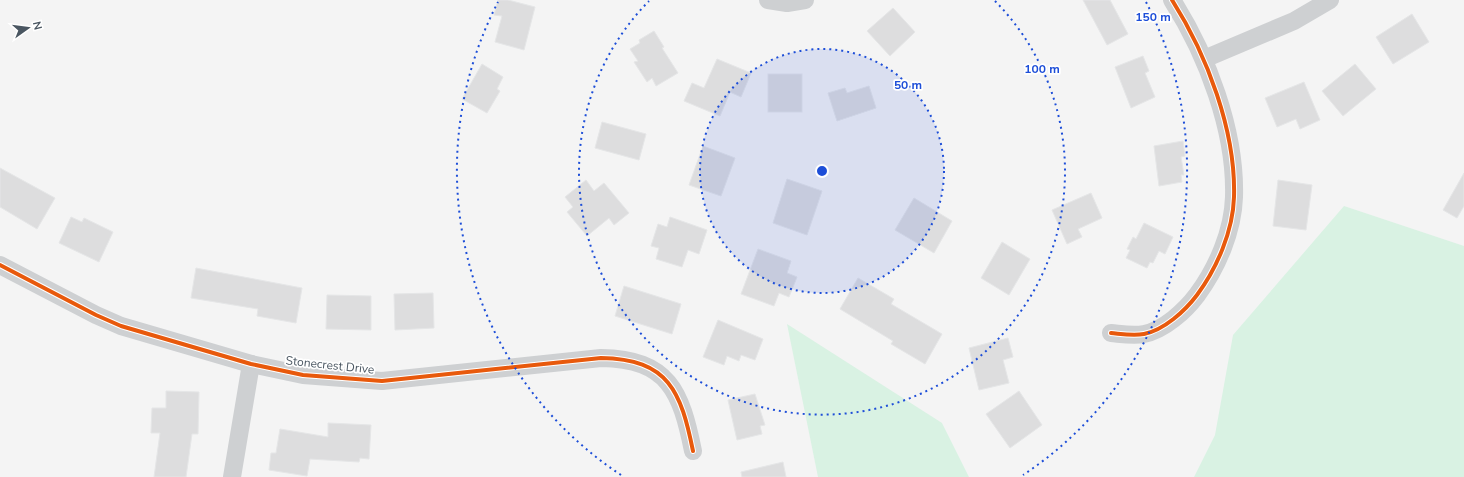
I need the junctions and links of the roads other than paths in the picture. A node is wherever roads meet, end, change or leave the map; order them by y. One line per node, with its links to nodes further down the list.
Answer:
1 (768, 0): 2 (street)
2 (805, 0)
3 (1172, 0): 5 (street)
4 (1330, 0): 5 (street)
5 (1204, 59): 7 (street)
6 (0, 265): 8 (street, Stonecrest Drive)
7 (1111, 333)
8 (251, 364): 9 (street, Stonecrest Drive); 10 (street)
9 (693, 451)
10 (232, 477)

